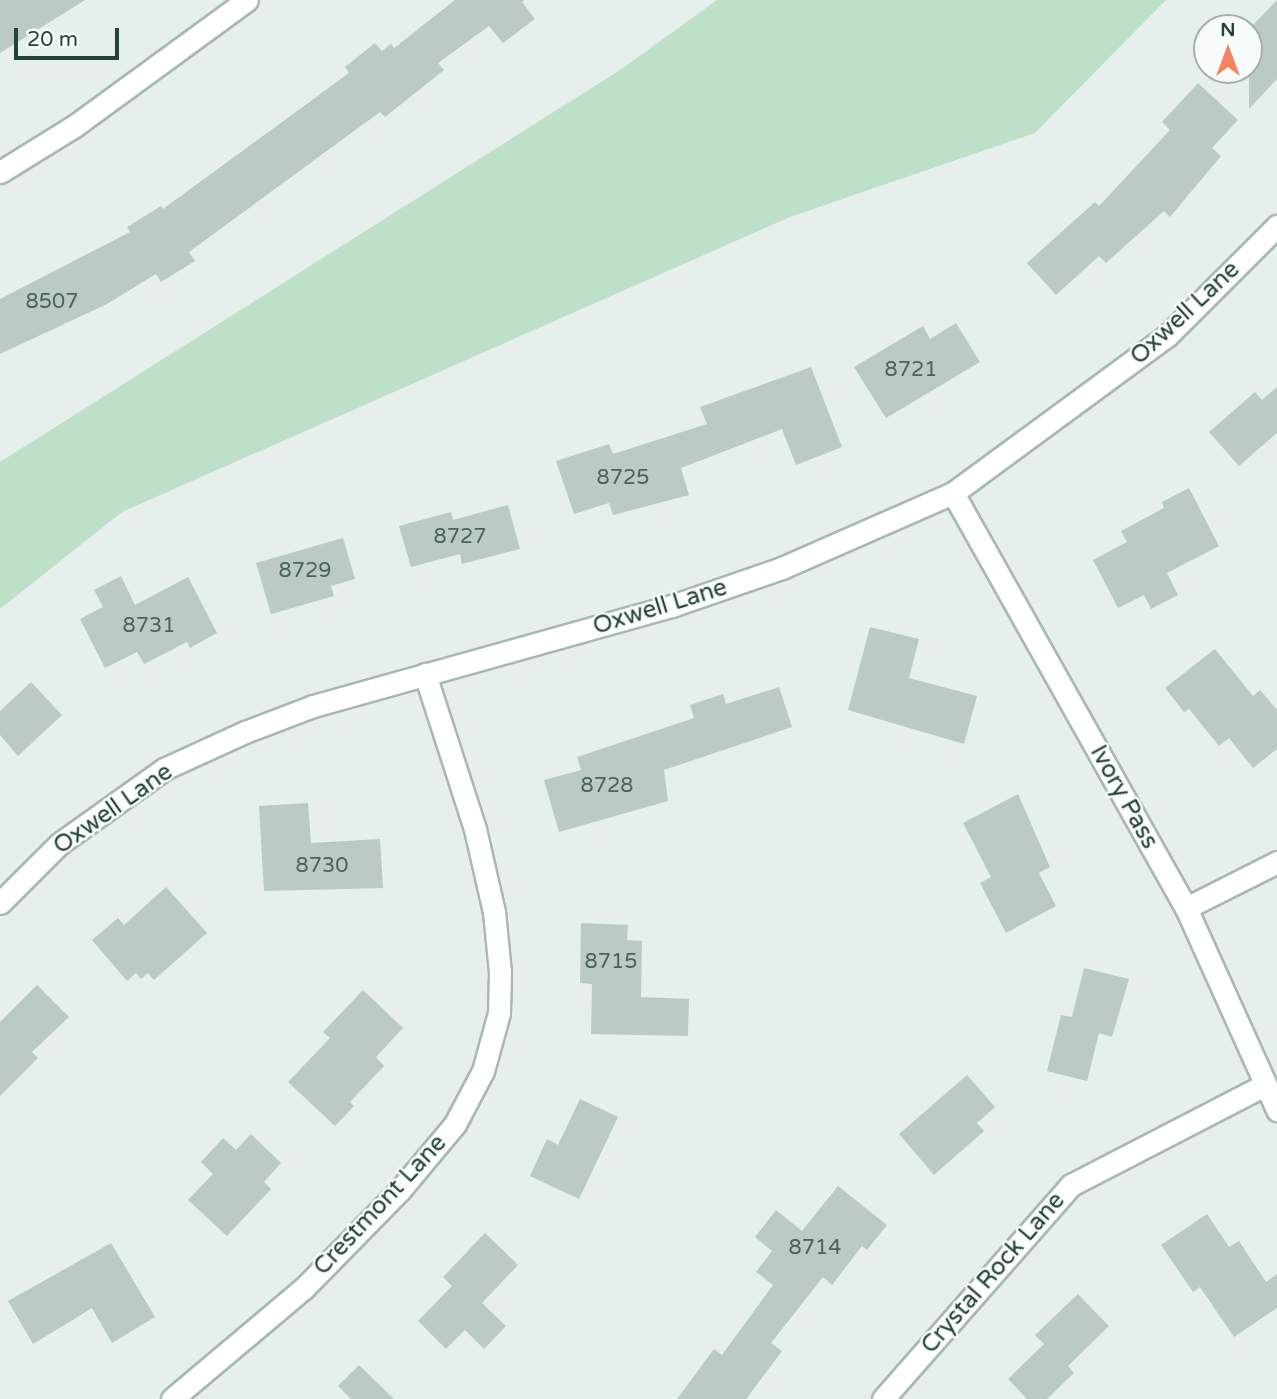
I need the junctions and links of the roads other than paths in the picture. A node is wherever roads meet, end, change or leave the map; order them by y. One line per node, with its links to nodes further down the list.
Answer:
1 (247, 0): 2 (street)
2 (0, 172)
3 (1277, 226): 4 (street, Oxwell Lane)
4 (953, 493): 5 (street, Oxwell Lane); 8 (street, Ivory Pass)
5 (425, 674): 7 (street, Oxwell Lane); 11 (street, Crestmont Lane)
6 (1277, 862): 8 (street)
7 (0, 903)
8 (1186, 908): 9 (street, Ivory Pass)
9 (1265, 1085): 10 (street, Ivory Pass); 12 (street, Crystal Rock Lane)
10 (1277, 1110)
11 (172, 1399)
12 (883, 1399)

